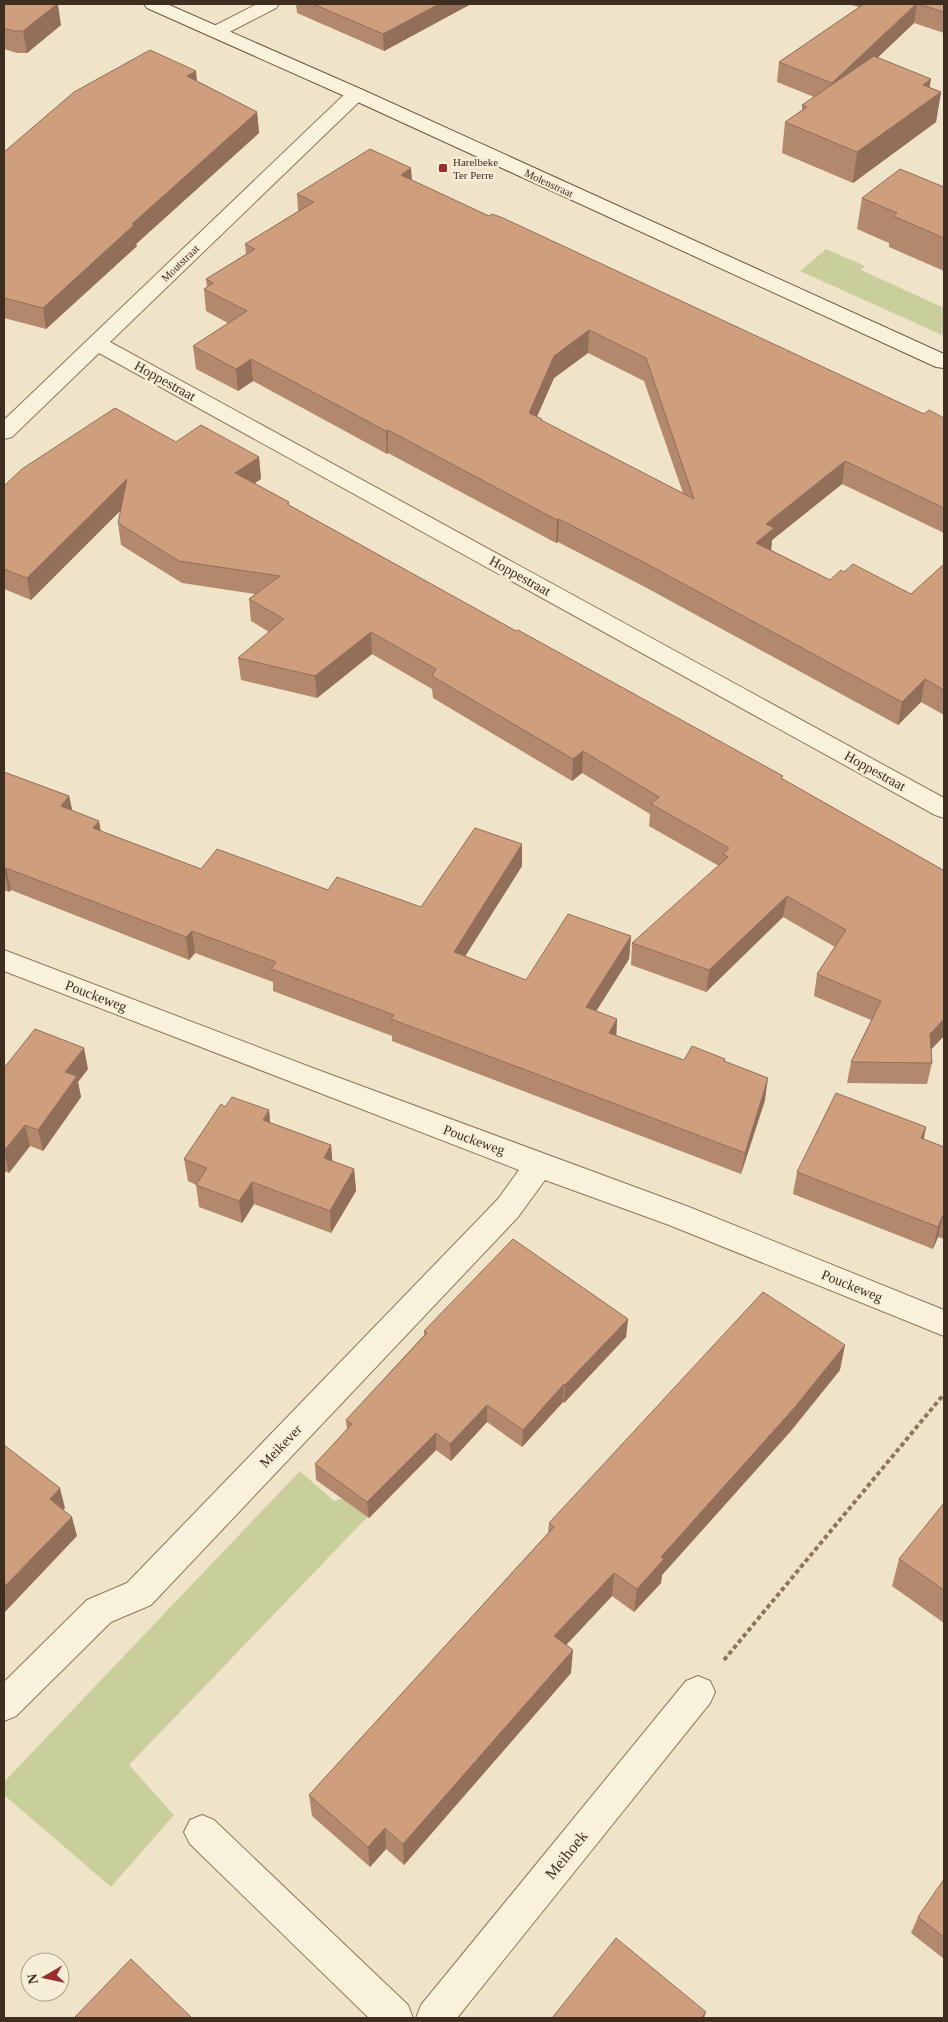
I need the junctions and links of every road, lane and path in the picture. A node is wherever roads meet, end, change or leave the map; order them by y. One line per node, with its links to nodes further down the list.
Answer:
1 (153, 4): 3 (street, Molenstraat)
2 (270, 4): 3 (street)
3 (216, 32): 4 (street, Molenstraat)
4 (356, 94): 5 (street, Moutstraat); 6 (street, Molenstraat)
5 (96, 343): 7 (street, Moutstraat); 8 (street, Hoppestraat)
6 (944, 362)
7 (4, 432)
8 (944, 808)
9 (4, 960): 10 (street, Pouckeweg)
10 (540, 1164): 11 (street, Pouckeweg); 14 (street, Meikever)
11 (944, 1323)
12 (944, 1394): 13 (path)
13 (698, 1692): 17 (street, Meihoek)
14 (4, 1704)
15 (202, 1832): 16 (street)
16 (395, 2018)
17 (434, 2018)

